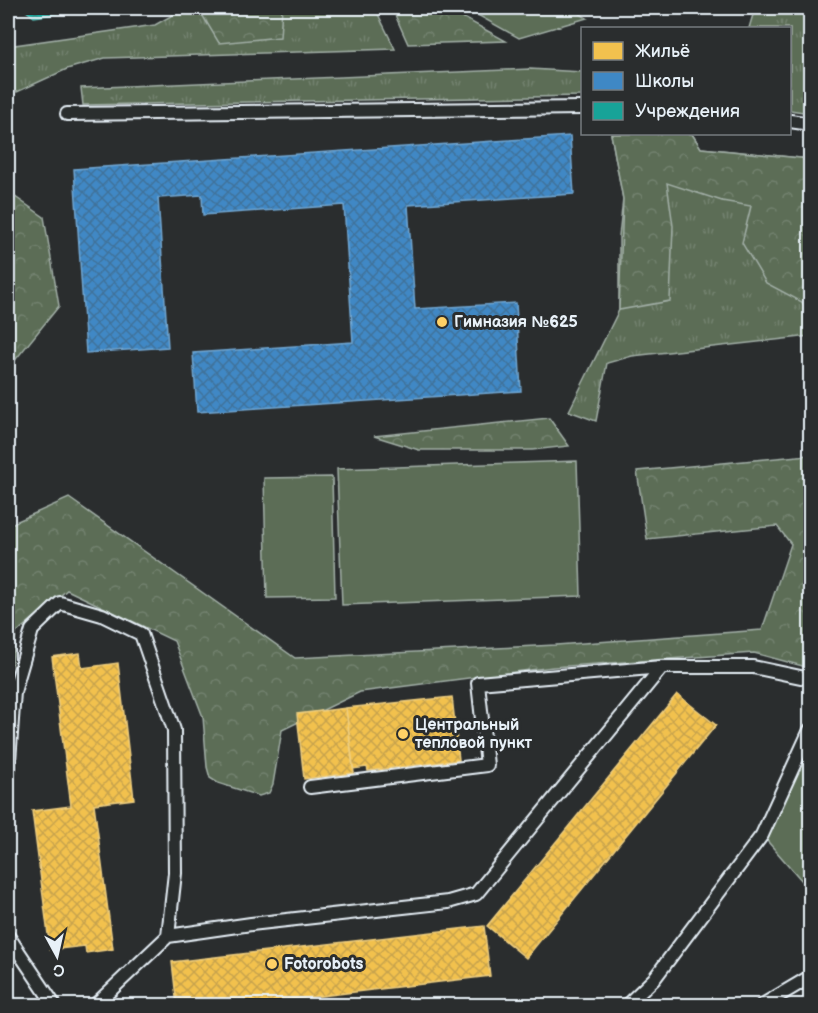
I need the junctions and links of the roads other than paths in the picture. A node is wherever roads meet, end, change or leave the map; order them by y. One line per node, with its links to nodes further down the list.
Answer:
1 (581, 108): 2 (lane)
2 (67, 114)
3 (791, 121): 4 (lane)
4 (810, 124)
5 (662, 668): 6 (lane); 9 (lane); 11 (lane)
6 (810, 679)
7 (810, 730): 15 (lane)
8 (8, 775): 11 (lane)
9 (310, 787)
10 (8, 936): 13 (lane)
11 (168, 936): 14 (lane)
12 (810, 977): 16 (lane)
13 (55, 1005)
14 (94, 1005)
15 (626, 1005)
16 (761, 1005)

